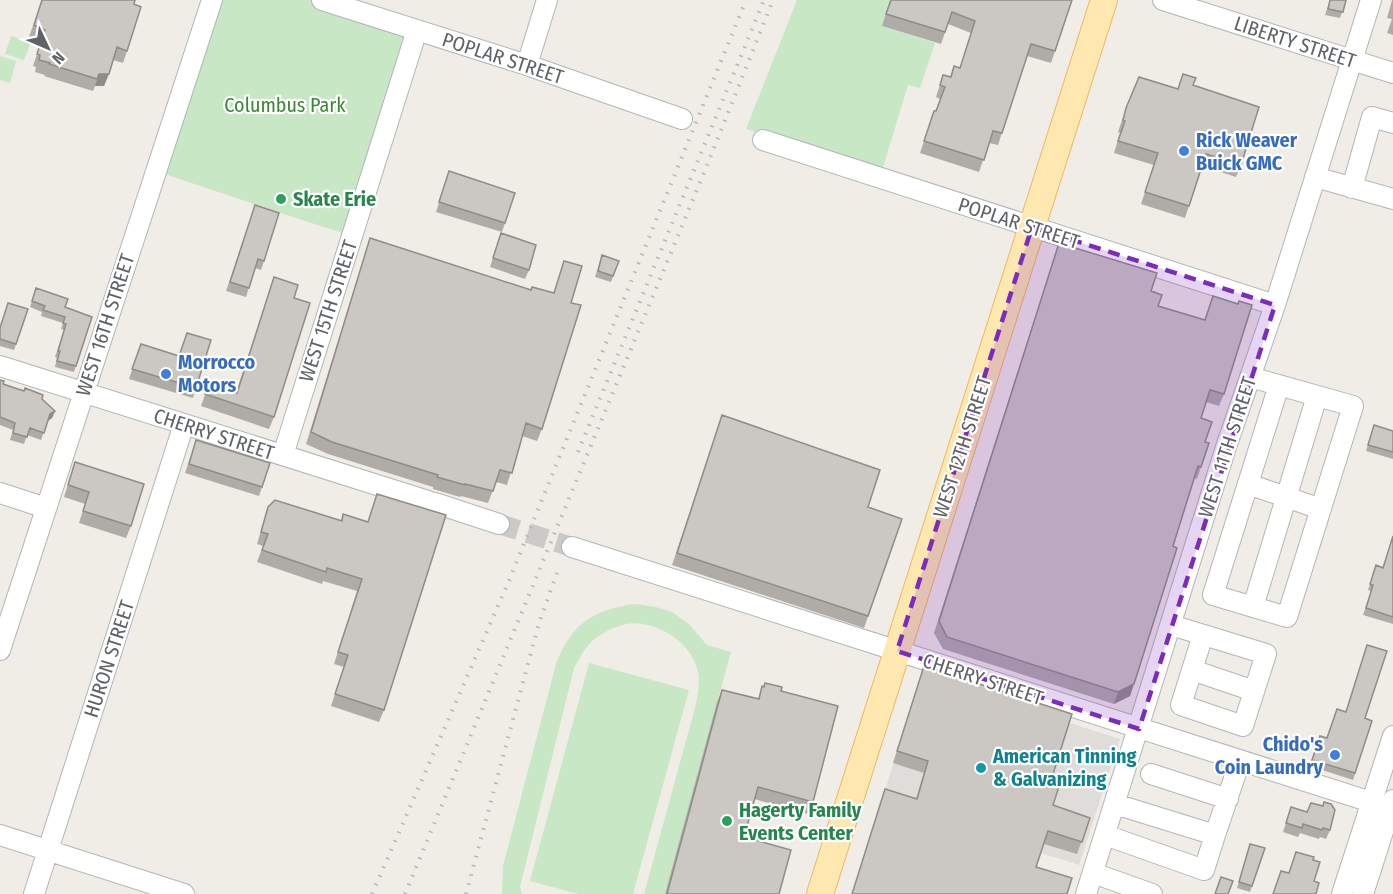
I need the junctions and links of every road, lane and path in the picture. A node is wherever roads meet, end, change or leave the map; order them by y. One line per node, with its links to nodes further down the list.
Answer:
1 (212, 0): 22 (street, WEST 16TH STREET)
2 (322, 0): 7 (street, POPLAR STREET)
3 (547, 0): 9 (street)
4 (1104, 0): 17 (main road, WEST 12TH STREET)
5 (1163, 0): 8 (street, LIBERTY STREET)
6 (1371, 0): 8 (street, WEST 11TH STREET)
7 (417, 30): 9 (street, POPLAR STREET); 25 (street, WEST 15TH STREET)
8 (1352, 60): 10 (street, LIBERTY STREET); 14 (street, WEST 11TH STREET)
9 (527, 65): 11 (street, POPLAR STREET)
10 (1393, 73)
11 (682, 119)
12 (1393, 123): 15 (street)
13 (763, 140): 17 (street, POPLAR STREET)
14 (1315, 177): 15 (street); 18 (street, WEST 11TH STREET)
15 (1352, 188): 16 (street)
16 (1393, 200)
17 (1032, 227): 18 (street, POPLAR STREET); 37 (main road, WEST 12TH STREET)
18 (1275, 305): 20 (street, WEST 11TH STREET)
19 (0, 366): 22 (street, CHERRY STREET)
20 (1250, 377): 21 (street); 34 (street, WEST 11TH STREET)
21 (1279, 385): 23 (street); 26 (street)
22 (83, 392): 24 (street, CHERRY STREET); 29 (street, WEST 16TH STREET)
23 (1317, 396): 28 (street); 30 (street)
24 (184, 424): 25 (street, CHERRY STREET); 50 (street, HURON STREET)
25 (283, 455): 31 (street, CHERRY STREET)
26 (1248, 484): 28 (street); 33 (street)
27 (0, 493): 29 (street)
28 (1286, 497): 30 (street); 33 (street)
29 (46, 508): 36 (street, WEST 16TH STREET)
30 (1321, 509): 33 (street)
31 (499, 524)
32 (572, 547): 37 (street, CHERRY STREET)
33 (1253, 607)
34 (1171, 625): 35 (street); 40 (street, WEST 11TH STREET)
35 (1203, 635): 38 (street); 39 (street)
36 (0, 650)
37 (897, 651): 40 (street, CHERRY STREET); 56 (main road, WEST 12TH STREET)
38 (1192, 670): 39 (street); 39 (street)
39 (1254, 691)
40 (1139, 729): 42 (street, CHERRY STREET); 45 (street, WEST 11TH STREET)
41 (1393, 736): 46 (street)
42 (1240, 761): 44 (street); 46 (street, CHERRY STREET)
43 (1152, 774): 44 (street)
44 (1228, 799): 49 (street)
45 (1115, 804): 48 (street, WEST 11TH STREET); 49 (street)
46 (1387, 805): 59 (street); 60 (street)
47 (0, 835): 50 (street)
48 (1105, 835): 49 (street); 51 (street, WEST 11TH STREET)
49 (1215, 835)
50 (48, 850): 52 (street); 54 (street, HURON STREET)
51 (1093, 873): 53 (street); 57 (street, WEST 11TH STREET)
52 (146, 888): 55 (street)
53 (1130, 890): 58 (street)
54 (34, 894)
55 (184, 894)
56 (819, 894)
57 (1086, 894)
58 (1152, 894)
59 (1342, 894)
60 (1363, 894)

